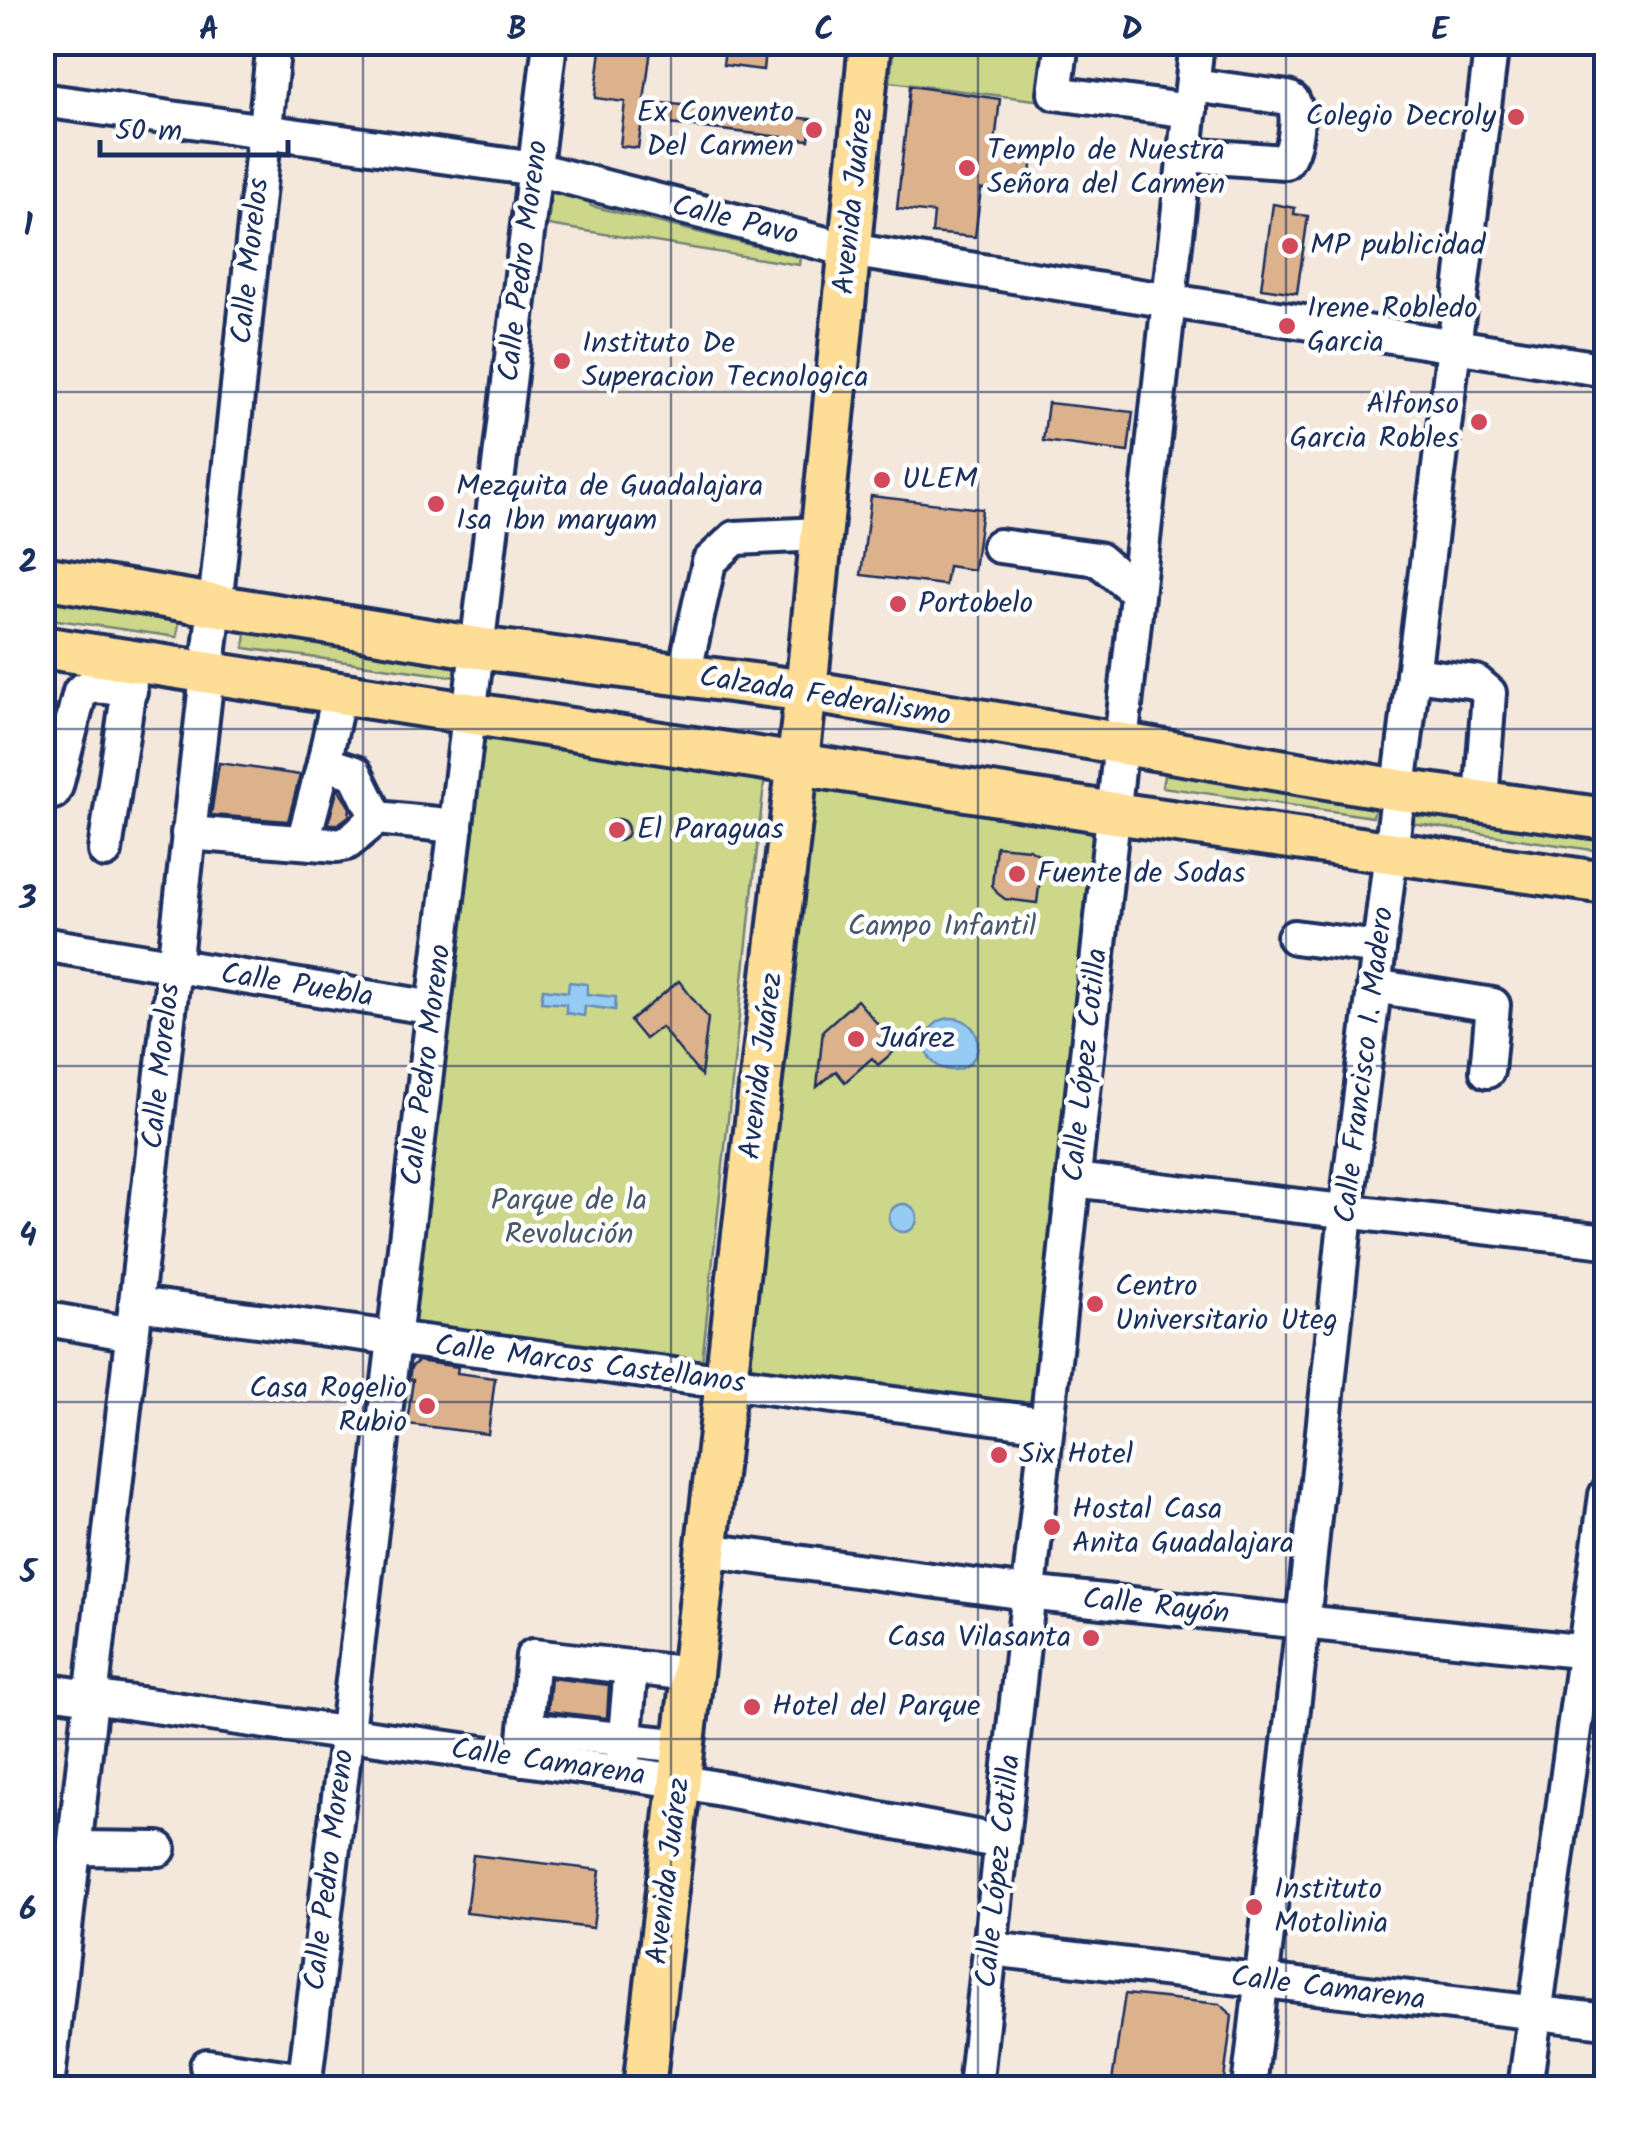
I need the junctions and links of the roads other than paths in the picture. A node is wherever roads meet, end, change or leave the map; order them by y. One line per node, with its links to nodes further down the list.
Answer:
1 (274, 42): 9 (street, Calle Morelos)
2 (550, 42): 11 (street, Calle Pedro Moreno)
3 (870, 42): 12 (main road, Avenida Juárez)
4 (1062, 42): 7 (street)
5 (1197, 42): 7 (street, Calle López Cotilla)
6 (1492, 42): 14 (street, Calle Francisco I. Madero)
7 (1191, 98): 10 (street, Calle López Cotilla); 10 (street)
8 (42, 100): 9 (street, Calle Pavo)
9 (265, 130): 11 (street, Calle Pavo); 20 (street, Calle Morelos)
10 (1185, 156): 13 (street, Calle López Cotilla)
11 (535, 169): 12 (street, Calle Pavo); 22 (street, Calle Pedro Moreno)
12 (849, 250): 13 (street, Calle Pavo); 16 (main road, Avenida Juárez)
13 (1170, 301): 14 (street, Calle Pavo); 19 (street, Calle López Cotilla)
14 (1455, 346): 15 (street, Calle Pavo); 24 (street, Calle Francisco I. Madero)
15 (1606, 370)
16 (821, 534): 25 (street); 27 (main road, Avenida Juárez)
17 (1000, 546): 19 (street)
18 (42, 577): 20 (main road, Calzada Federalismo)
19 (1137, 592): 31 (street, Calle López Cotilla)
20 (214, 604): 22 (main road, Calzada Federalismo); 23 (street, Calle Morelos)
21 (42, 647): 26 (main road)
22 (478, 648): 25 (main road, Calzada Federalismo); 29 (street, Calle Pedro Moreno)
23 (206, 673): 26 (main road); 28 (main road); 41 (street, Calle Morelos)
24 (1413, 674): 34 (street, Calle Francisco I. Madero); 36 (street)
25 (684, 675): 27 (main road, Calzada Federalismo)
26 (132, 676): 30 (street); 43 (street)
27 (806, 690): 31 (main road, Calzada Federalismo); 33 (main road, Avenida Juárez)
28 (339, 694): 29 (main road); 32 (street)
29 (470, 714): 33 (main road); 40 (street, Calle Pedro Moreno)
30 (54, 741): 35 (street)
31 (1121, 745): 34 (main road, Calzada Federalismo); 37 (street, Calle López Cotilla)
32 (324, 764): 38 (street); 42 (street)
33 (797, 764): 37 (main road); 59 (main road, Avenida Juárez)
34 (1399, 790): 36 (main road, Calzada Federalismo); 44 (street, Calle Francisco I. Madero)
35 (42, 796)
36 (1481, 801): 39 (main road, Calzada Federalismo)
37 (1114, 812): 44 (main road); 53 (street, Calle López Cotilla)
38 (378, 818): 40 (street); 42 (street)
39 (1606, 819)
40 (456, 826): 51 (street, Calle Pedro Moreno)
41 (188, 833): 42 (street); 49 (street, Calle Morelos)
42 (303, 842)
43 (106, 850)
44 (1391, 854): 45 (main road); 48 (street, Calle Francisco I. Madero)
45 (1606, 884)
46 (1294, 937): 48 (street)
47 (42, 944): 49 (street, Calle Puebla)
48 (1380, 948): 50 (street, Calle Francisco I. Madero)
49 (174, 966): 51 (street, Calle Puebla); 57 (street, Calle Morelos)
50 (1374, 986): 52 (street); 54 (street, Calle Francisco I. Madero)
51 (434, 1008): 58 (street, Calle Pedro Moreno)
52 (1487, 1072)
53 (1073, 1180): 54 (street); 60 (street, Calle López Cotilla)
54 (1346, 1214): 55 (street); 64 (street, Calle Francisco I. Madero)
55 (1606, 1242)
56 (42, 1318): 57 (street, Calle Marcos Castellanos)
57 (134, 1319): 58 (street, Calle Marcos Castellanos); 69 (street, Calle Morelos)
58 (394, 1339): 59 (street, Calle Marcos Castellanos); 70 (street, Calle Pedro Moreno)
59 (724, 1382): 60 (street, Calle Marcos Castellanos); 62 (main road, Avenida Juárez)
60 (1045, 1424): 63 (street, Calle López Cotilla)
61 (1606, 1495): 65 (street)
62 (706, 1550): 63 (street, Calle Rayón); 67 (main road, Avenida Juárez)
63 (1027, 1593): 64 (street, Calle Rayón); 75 (street, Calle López Cotilla)
64 (1303, 1622): 65 (street, Calle Rayón); 79 (street, Calle Francisco I. Madero)
65 (1596, 1653): 80 (street)
66 (632, 1667): 67 (street); 71 (street); 72 (street)
67 (691, 1674): 73 (main road, Avenida Juárez)
68 (42, 1690): 69 (street, Calle Camarena)
69 (90, 1698): 70 (street, Calle Camarena); 76 (street, Calle Morelos)
70 (346, 1734): 72 (street, Calle Camarena); 83 (street, Calle Pedro Moreno)
71 (624, 1740): 72 (street); 73 (street); 74 (street)
72 (525, 1744): 74 (street, Calle Camarena)
73 (681, 1763): 74 (street, Calle Camarena); 75 (street, Calle Camarena); 85 (main road, Avenida Juárez)
74 (622, 1773)
75 (1002, 1842): 78 (street, Calle López Cotilla)
76 (74, 1848): 77 (street); 84 (street, Calle Morelos)
77 (159, 1848)
78 (991, 1949): 79 (street, Calle Camarena); 86 (street, Calle López Cotilla)
79 (1262, 1982): 80 (street, Calle Camarena); 87 (street, Calle Francisco I. Madero)
80 (1534, 2014): 81 (street, Calle Camarena); 88 (street)
81 (1606, 2022)
82 (207, 2066): 83 (street)
83 (304, 2084)
84 (47, 2088)
85 (644, 2088)
86 (975, 2088)
87 (1249, 2088)
88 (1525, 2088)

